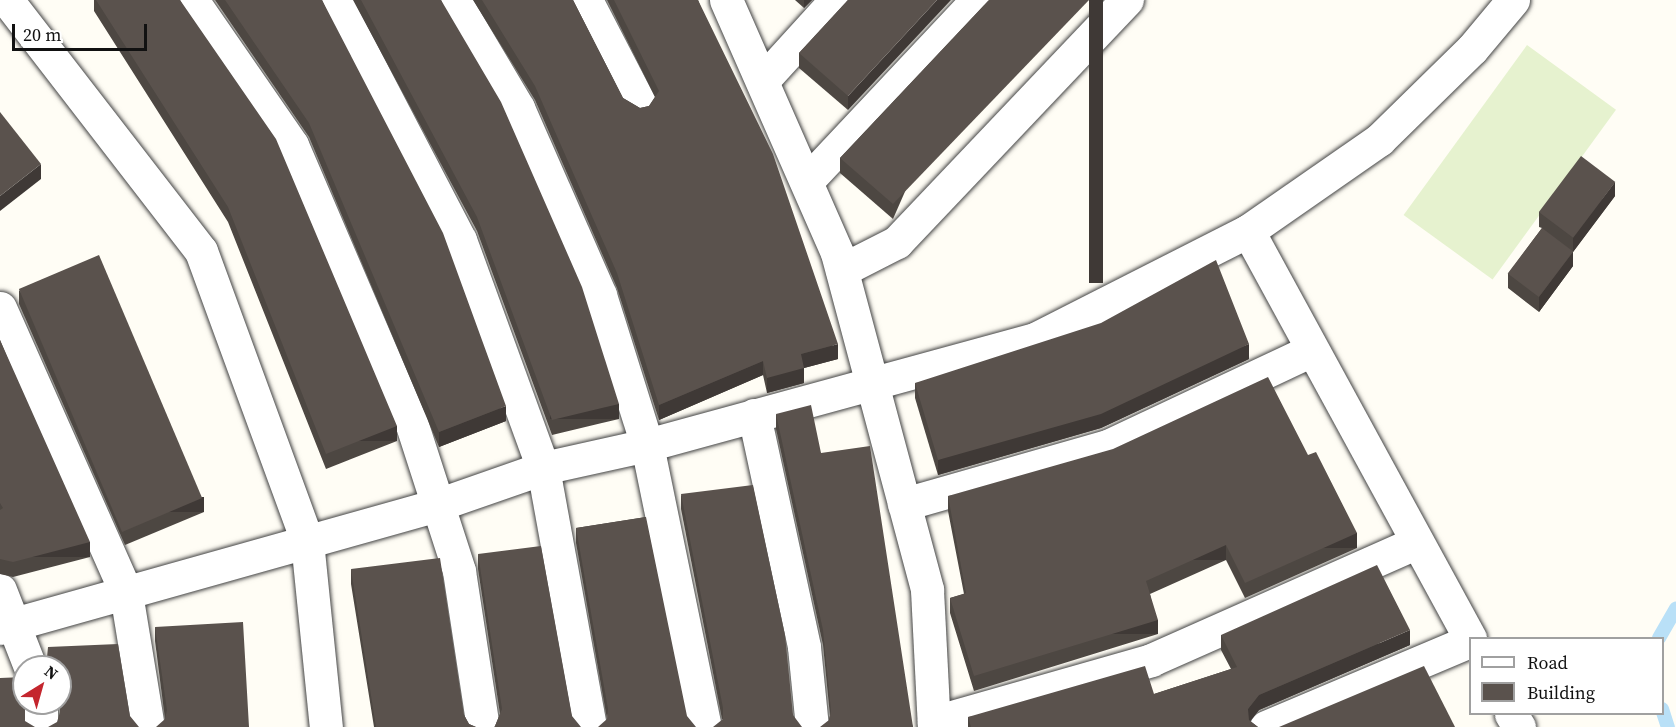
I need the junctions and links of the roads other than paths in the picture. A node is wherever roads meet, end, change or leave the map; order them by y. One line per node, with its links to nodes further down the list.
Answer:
1 (192, 0): 23 (street)
2 (335, 0): 21 (street)
3 (454, 0): 20 (street)
4 (586, 0): 12 (street)
5 (726, 0): 11 (street)
6 (836, 0): 11 (street)
7 (977, 0): 13 (street)
8 (1127, 0): 15 (street)
9 (1513, 0): 14 (street)
10 (26, 6): 24 (street)
11 (764, 79): 13 (street)
12 (640, 104)
13 (807, 181): 15 (street)
14 (1248, 231): 17 (street); 18 (street)
15 (842, 270): 18 (street)
16 (0, 308): 27 (street)
17 (1312, 350): 22 (street); 25 (street)
18 (872, 382): 19 (street); 22 (street)
19 (754, 415): 20 (street); 38 (street)
20 (647, 445): 21 (street); 37 (street)
21 (543, 468): 23 (street); 36 (street)
22 (904, 504): 32 (street)
23 (437, 505): 24 (street); 35 (street)
24 (307, 542): 27 (street); 34 (street)
25 (1418, 542): 29 (street); 32 (street)
26 (0, 590): 28 (street)
27 (126, 593): 28 (street); 33 (street)
28 (8, 626): 31 (street)
29 (1469, 638)
30 (1469, 640): 39 (street)
31 (24, 655)
32 (934, 725)
33 (148, 727)
34 (326, 727)
35 (483, 727)
36 (590, 727)
37 (705, 727)
38 (812, 727)
39 (1266, 727)

